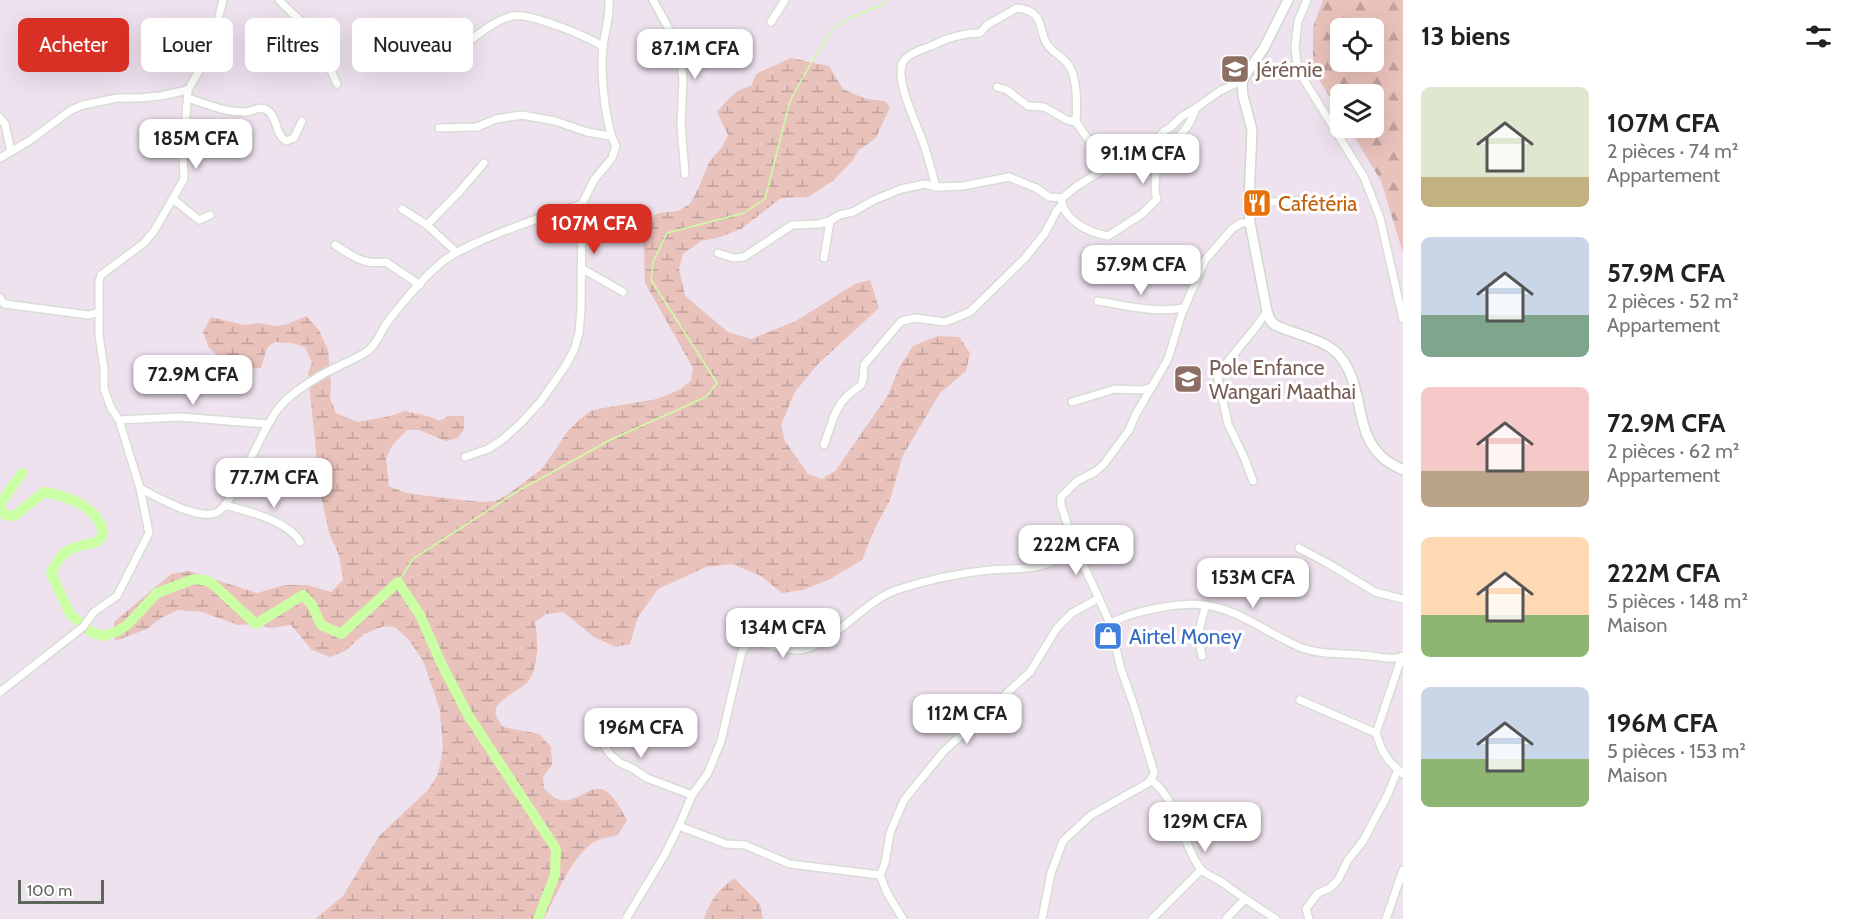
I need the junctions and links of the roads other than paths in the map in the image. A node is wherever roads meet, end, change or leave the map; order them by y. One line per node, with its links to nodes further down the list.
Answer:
1 (223, 0): 16 (street)
2 (279, 0): 14 (street)
3 (609, 0): 12 (street)
4 (653, 0): 28 (street)
5 (785, 0): 10 (street)
6 (1014, 0): 9 (street)
7 (1288, 0): 13 (street)
8 (1306, 0): 52 (street)
9 (1017, 8): 21 (street); 29 (street)
10 (771, 22)
11 (473, 39): 12 (street)
12 (603, 47): 23 (street)
13 (1243, 81): 18 (street); 33 (street)
14 (337, 84)
15 (997, 87): 21 (street)
16 (189, 90): 17 (street); 24 (street)
17 (188, 98): 20 (street); 30 (street)
18 (1196, 108): 27 (street); 32 (street)
19 (0, 118): 24 (street)
20 (302, 121)
21 (1076, 122): 27 (street)
22 (439, 128): 23 (street)
23 (610, 136): 34 (street)
24 (10, 152): 25 (street)
25 (0, 158)
26 (484, 163): 39 (street)
27 (1111, 165): 32 (street)
28 (685, 174)
29 (936, 187): 32 (street); 37 (street)
30 (173, 200): 36 (street); 51 (street)
31 (1318, 200): 33 (street)
32 (1062, 201): 57 (street)
33 (1249, 201): 38 (street)
34 (582, 204): 41 (street); 44 (street)
35 (402, 208): 39 (street)
36 (210, 215)
37 (830, 221): 42 (street); 43 (street)
38 (1250, 223): 49 (street); 50 (street)
39 (426, 225): 41 (street)
40 (335, 244): 45 (street)
41 (456, 252): 45 (street)
42 (718, 252)
43 (824, 258)
44 (581, 268): 46 (street); 58 (street)
45 (420, 285): 56 (street)
46 (623, 292)
47 (0, 298): 51 (street)
48 (1098, 301): 49 (street)
49 (1184, 308): 53 (street)
50 (1267, 311): 59 (street); 60 (street)
51 (99, 312): 55 (street)
52 (1403, 319)
53 (1152, 387): 54 (street); 64 (street)
54 (1072, 402)
55 (119, 420): 56 (street); 61 (street)
56 (267, 424): 62 (street)
57 (824, 446)
58 (465, 457)
59 (1403, 470)
60 (1253, 481)
61 (140, 488): 62 (street); 72 (street)
62 (225, 505): 63 (street)
63 (300, 542)
64 (1074, 544): 66 (street); 78 (street)
65 (1299, 548): 67 (street)
66 (1099, 598): 69 (street); 80 (street)
67 (1403, 599)
68 (1206, 606): 69 (street); 70 (street); 71 (street)
69 (1110, 623): 77 (street)
70 (1402, 655): 75 (street)
71 (1202, 656)
72 (0, 692)
73 (1300, 700): 75 (street)
74 (589, 723): 78 (street)
75 (1376, 733): 76 (street)
76 (1400, 771): 93 (street)
77 (1151, 780): 81 (street); 89 (street)
78 (692, 795): 79 (street)
79 (679, 826): 83 (street); 86 (street)
80 (885, 863): 83 (street); 84 (street)
81 (1201, 870): 85 (street); 90 (street)
82 (1403, 870): 94 (street)
83 (860, 872): 84 (street)
84 (880, 875): 88 (street)
85 (1244, 900): 91 (street); 92 (street)
86 (627, 916): 87 (street)
87 (637, 919)
88 (903, 919)
89 (1042, 919)
90 (1152, 919)
91 (1226, 919)
92 (1276, 919)
93 (1309, 919)
94 (1386, 919)

